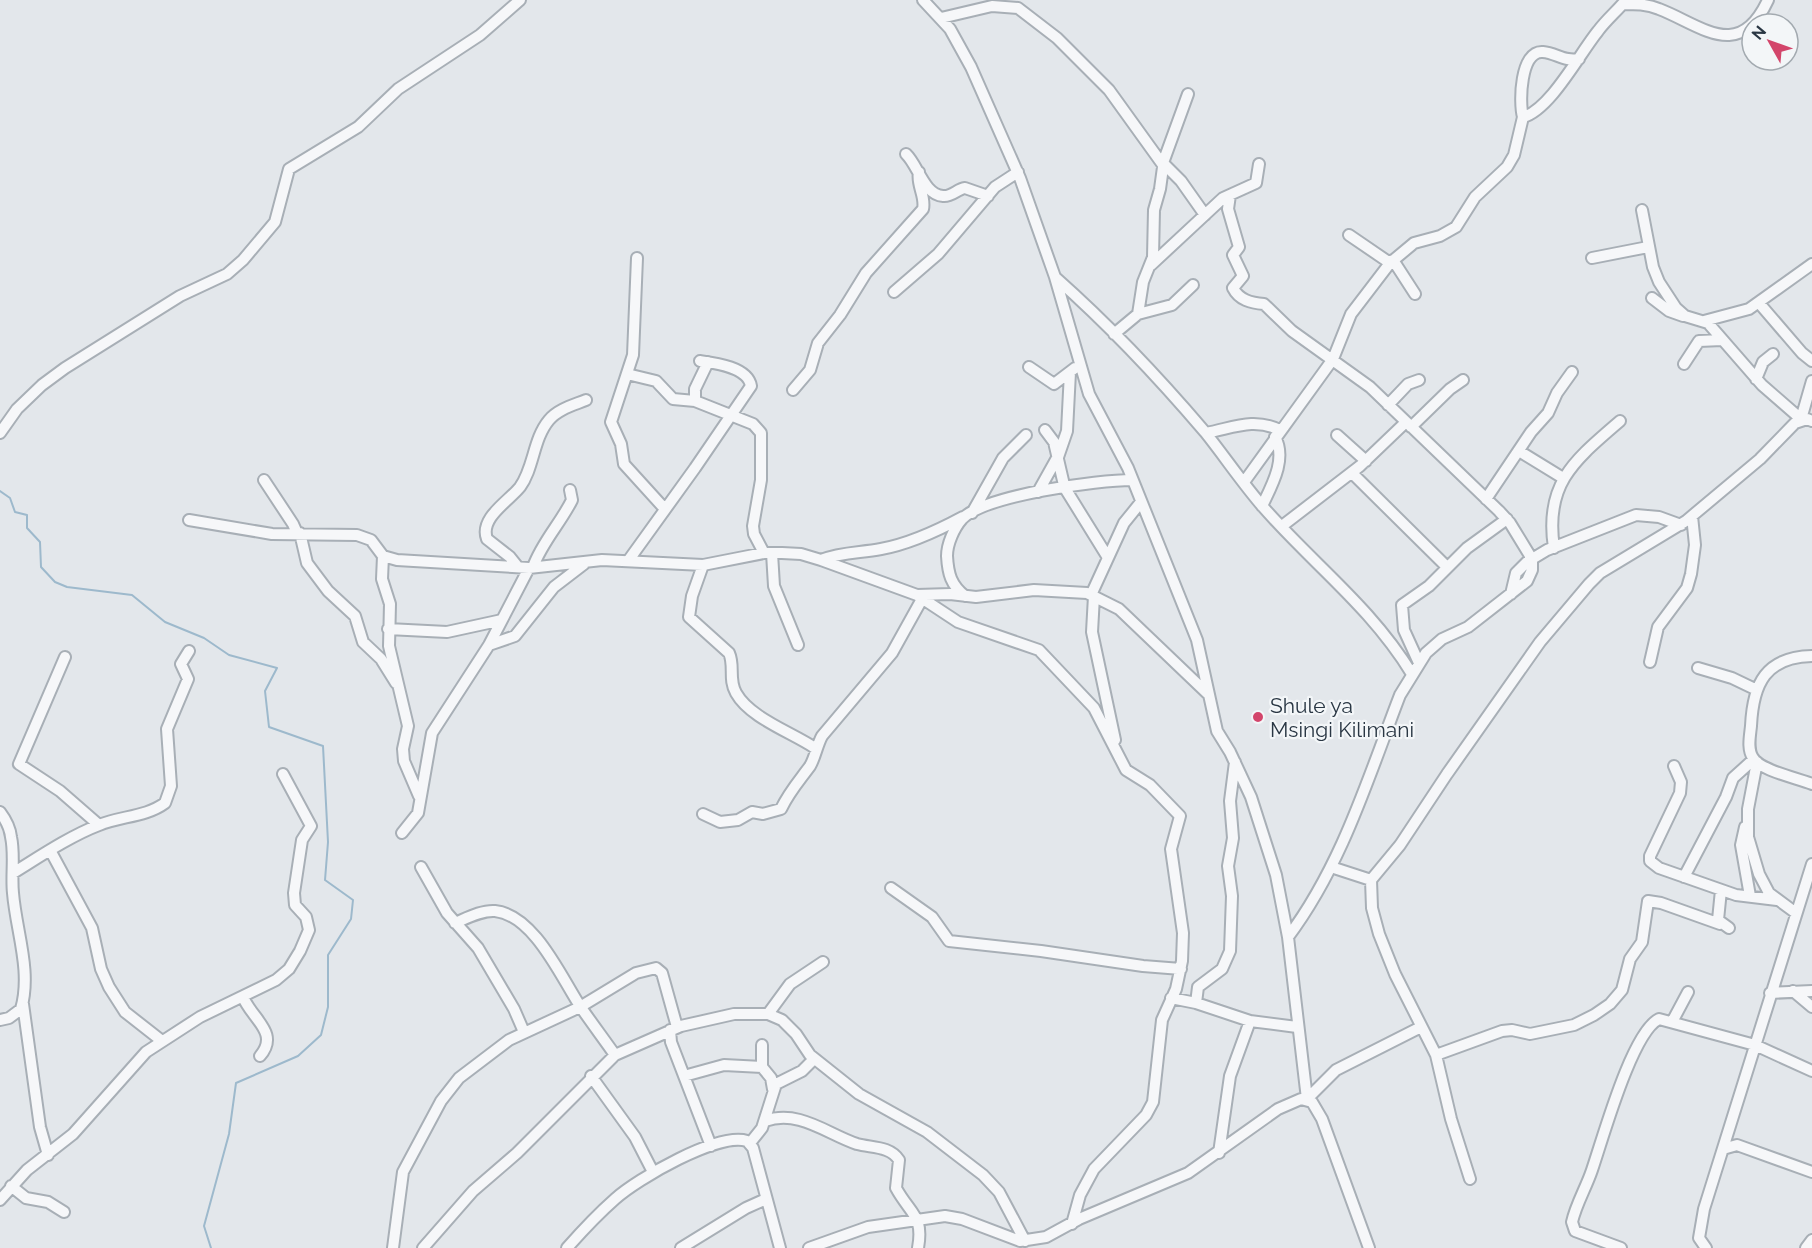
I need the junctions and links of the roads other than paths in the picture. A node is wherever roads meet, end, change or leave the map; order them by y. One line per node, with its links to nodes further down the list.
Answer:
1 (520, 0): 57 (street)
2 (923, 0): 5 (street)
3 (1768, 0): 4 (street)
4 (1624, 2): 6 (street)
5 (941, 18): 10 (street); 13 (street)
6 (1579, 59): 8 (street); 8 (street)
7 (1188, 94): 10 (street)
8 (1522, 117): 22 (street)
9 (906, 154): 12 (street)
10 (1163, 164): 17 (street); 24 (street)
11 (1259, 164): 14 (street)
12 (919, 172): 15 (street); 48 (street)
13 (1018, 172): 15 (street); 25 (street)
14 (1230, 195): 17 (street); 37 (street)
15 (988, 196): 27 (street)
16 (1642, 210): 19 (street)
17 (1204, 215): 24 (street)
18 (1349, 235): 22 (street)
19 (1648, 247): 21 (street); 32 (street)
20 (637, 258): 43 (street)
21 (1592, 258)
22 (1391, 261): 28 (street); 37 (street)
23 (1812, 264): 30 (street)
24 (1151, 266): 31 (street)
25 (1055, 277): 34 (street); 41 (street)
26 (1193, 285): 31 (street)
27 (894, 292)
28 (1415, 294)
29 (1653, 298): 32 (street)
30 (1759, 303): 33 (street); 38 (street)
31 (1138, 314): 34 (street)
32 (1685, 316): 33 (street)
33 (1704, 321): 35 (street)
34 (1114, 334): 58 (street)
35 (1722, 340): 39 (street); 44 (street)
36 (1773, 354): 44 (street)
37 (1333, 359): 51 (street); 59 (street)
38 (1812, 361)
39 (1684, 364)
40 (1029, 366): 41 (street)
41 (1074, 368): 63 (street); 68 (street)
42 (1572, 372): 62 (street)
43 (627, 374): 50 (street); 76 (street)
44 (1756, 379): 53 (street)
45 (1419, 380): 51 (street)
46 (1464, 380): 55 (street)
47 (1812, 381): 53 (street)
48 (793, 390)
49 (585, 399): 94 (street)
50 (695, 401): 52 (street); 52 (street)
51 (1388, 405): 55 (street)
52 (730, 414): 76 (street); 85 (street)
53 (1808, 419): 78 (street)
54 (1620, 421): 66 (street)
55 (1409, 425): 64 (street); 73 (street)
56 (1045, 430): 63 (street)
57 (0, 433)
58 (1206, 433): 59 (street); 69 (street)
59 (1277, 433): 69 (street); 75 (street)
60 (1026, 435): 77 (street)
61 (1337, 435): 64 (street)
62 (1519, 452): 66 (street); 73 (street)
63 (1057, 459): 70 (street); 72 (street)
64 (1366, 461): 65 (street)
65 (1352, 473): 82 (street); 93 (street)
66 (1563, 478): 84 (street)
67 (264, 480): 83 (street)
68 (1132, 480): 70 (street); 74 (street)
69 (1244, 482): 75 (street)
70 (1064, 485): 72 (street); 87 (street)
71 (570, 490): 94 (street)
72 (1038, 492): 77 (street)
73 (1486, 499): 79 (street)
74 (1141, 502): 87 (street); 111 (street)
75 (1263, 506): 82 (street)
76 (664, 508): 90 (street)
77 (968, 515): 89 (street); 97 (street)
78 (1692, 516): 81 (street); 105 (street)
79 (1507, 519): 88 (street); 93 (street)
80 (189, 520): 83 (street)
81 (1681, 525): 84 (street); 131 (street)
82 (1282, 526): 108 (street)
83 (298, 533): 86 (street); 109 (street)
84 (1554, 548): 88 (street)
85 (768, 553): 89 (street); 92 (street); 101 (street)
86 (384, 556): 94 (street); 99 (street)
87 (1107, 556): 95 (street)
88 (1532, 559): 106 (street)
89 (822, 560): 96 (street)
90 (628, 561): 91 (street); 92 (street)
91 (587, 562): 94 (street); 100 (street)
92 (703, 565): 112 (street)
93 (1447, 567): 106 (street)
94 (526, 568): 98 (street)
95 (1092, 595): 97 (street); 111 (street); 113 (street)
96 (920, 597): 97 (street); 112 (street); 113 (street)
97 (965, 597)
98 (502, 620): 99 (street); 100 (street)
99 (388, 629): 109 (street)
100 (489, 645): 119 (street)
101 (798, 645)
102 (189, 651): 122 (street)
103 (1812, 656): 110 (street)
104 (65, 657): 122 (street)
105 (1650, 662)
106 (1419, 663): 108 (street)
107 (1698, 668): 110 (street)
108 (1412, 674): 128 (street)
109 (399, 687): 119 (street)
110 (1757, 690): 114 (street)
111 (1209, 695): 115 (street)
112 (815, 748): 121 (street)
113 (1116, 754): 140 (street)
114 (1755, 760): 118 (street); 123 (street); 130 (street)
115 (1235, 762): 138 (street); 148 (street)
116 (1674, 766): 130 (street)
117 (283, 774): 145 (street)
118 (1812, 784)
119 (419, 796): 124 (street)
120 (0, 812): 129 (street)
121 (703, 814)
122 (99, 825): 125 (street)
123 (1747, 825): 134 (street); 135 (street)
124 (402, 833)
125 (50, 850): 129 (street); 159 (street)
126 (1812, 864): 136 (street)
127 (421, 867): 137 (street)
128 (1331, 867): 131 (street); 138 (street)
129 (13, 873): 147 (street)
130 (1684, 877): 133 (street)
131 (1371, 880): 156 (street)
132 (891, 888): 140 (street)
133 (1721, 890): 134 (street); 163 (street)
134 (1750, 896): 135 (street)
135 (1777, 900): 136 (street)
136 (1796, 913): 144 (street)
137 (455, 923): 149 (street); 158 (street)
138 (1288, 937): 155 (street)
139 (823, 962): 151 (street)
140 (1181, 969): 146 (street)
141 (1793, 991): 142 (street); 144 (street); 150 (street)
142 (1812, 991)
143 (1688, 992): 154 (street)
144 (1770, 993): 161 (street)
145 (243, 997): 159 (street); 164 (street)
146 (1171, 998): 148 (street); 186 (street)
147 (23, 1003): 152 (street); 177 (street)
148 (1196, 1003): 153 (street)
149 (580, 1007): 157 (street); 158 (street); 162 (street)
150 (1812, 1007)
151 (768, 1014): 157 (street); 165 (street)
152 (0, 1020)
153 (1250, 1021): 155 (street); 176 (street)
154 (1672, 1022): 161 (street); 198 (street)
155 (1297, 1027): 171 (street)
156 (1421, 1027): 163 (street); 171 (street)
157 (673, 1028): 162 (street); 168 (street)
158 (524, 1032): 191 (street)
159 (162, 1041): 177 (street)
160 (762, 1045): 166 (street)
161 (1755, 1045): 167 (street); 175 (street)
162 (615, 1055): 169 (street)
163 (1436, 1055): 180 (street)
164 (260, 1056)
165 (814, 1059): 170 (street); 188 (street)
166 (762, 1067): 168 (street); 170 (street)
167 (1812, 1071)
168 (684, 1076): 174 (street)
169 (591, 1077): 178 (street); 192 (street)
170 (773, 1089): 172 (street)
171 (1307, 1099): 176 (street); 197 (street)
172 (765, 1121): 173 (street); 185 (street)
173 (750, 1143): 174 (street); 182 (street)
174 (711, 1146): 178 (street)
175 (1723, 1149): 179 (street); 199 (street)
176 (1219, 1153): 186 (street)
177 (48, 1155): 181 (street)
178 (653, 1172): 190 (street)
179 (1812, 1172)
180 (1470, 1179)
181 (11, 1186): 183 (street); 184 (street)
182 (766, 1199): 193 (street); 194 (street)
183 (0, 1200)
184 (64, 1212)
185 (918, 1219): 188 (street); 195 (street); 196 (street)
186 (1072, 1224): 189 (street)
187 (1812, 1240): 200 (street)
188 (1025, 1241): 189 (street)
189 (1045, 1243)
190 (574, 1246)
191 (393, 1248)
192 (423, 1248)
193 (681, 1248)
194 (780, 1248)
195 (809, 1248)
196 (918, 1248)
197 (1370, 1248)
198 (1621, 1248)
199 (1703, 1248)
200 (1806, 1248)

